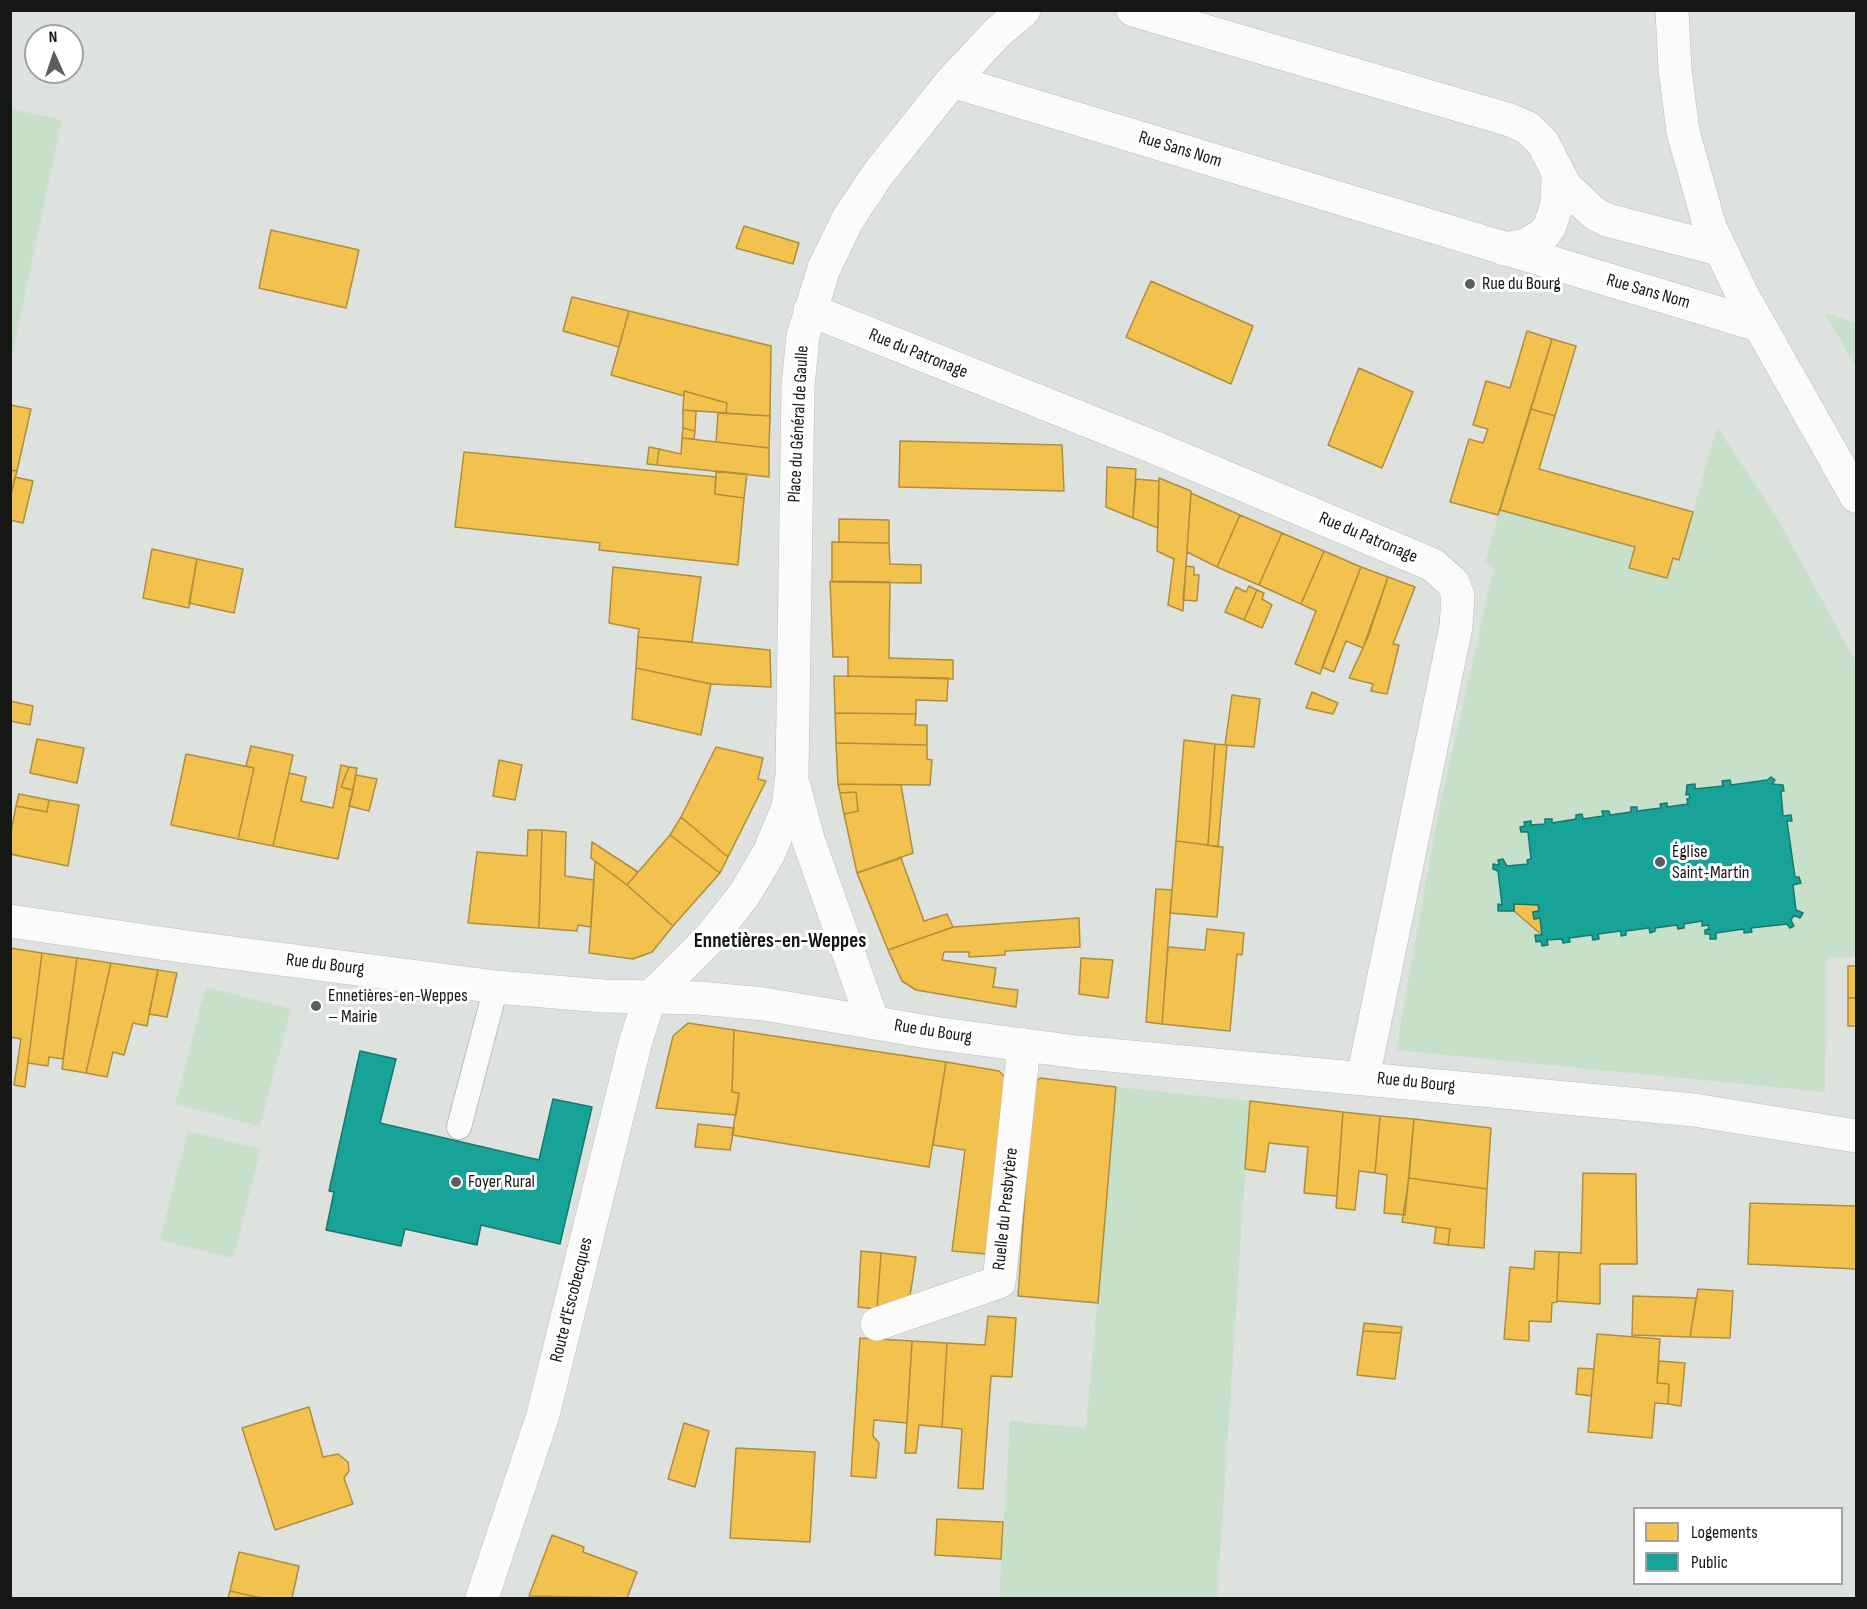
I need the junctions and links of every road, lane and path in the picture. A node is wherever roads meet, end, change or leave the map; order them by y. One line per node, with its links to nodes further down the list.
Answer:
1 (1024, 10): 4 (street)
2 (1133, 10): 5 (street)
3 (1672, 10): 7 (street)
4 (952, 81): 6 (street, Rue Sans Nom); 8 (street, Place du Général de Gaulle)
5 (1558, 175): 6 (street); 7 (street)
6 (1504, 249): 9 (street, Rue Sans Nom)
7 (1719, 249): 9 (street)
8 (810, 310): 11 (street, Place du Général de Gaulle); 17 (street, Rue du Patronage)
9 (1758, 325): 10 (street)
10 (1857, 496)
11 (792, 775): 14 (street, Place du Général de Gaulle); 15 (street, Place du Général de Gaulle)
12 (10, 921): 13 (street, Rue du Bourg)
13 (496, 987): 14 (street, Rue du Bourg); 18 (lane)
14 (650, 998): 15 (street, Rue du Bourg); 21 (street, Route d'Escobecques)
15 (873, 1022): 16 (street, Rue du Bourg)
16 (1024, 1046): 17 (street, Rue du Bourg); 20 (street, Ruelle du Presbytère)
17 (1363, 1078): 19 (street, Rue du Bourg)
18 (459, 1127)
19 (1857, 1136)
20 (877, 1324)
21 (482, 1599)

